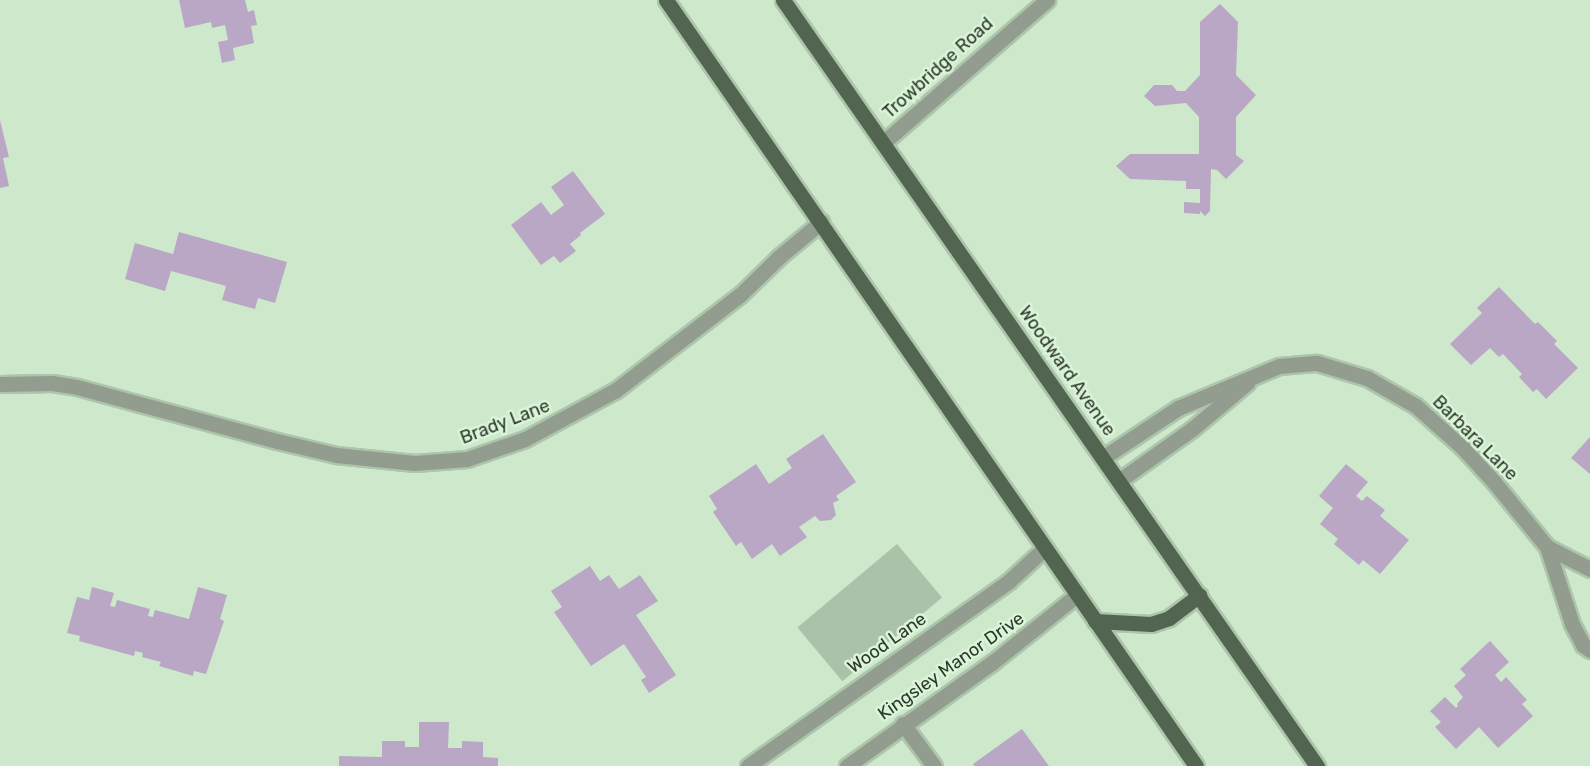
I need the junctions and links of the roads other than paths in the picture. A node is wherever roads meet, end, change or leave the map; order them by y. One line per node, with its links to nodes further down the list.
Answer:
1 (666, 0): 5 (main road)
2 (783, 0): 4 (main road, Woodward Avenue)
3 (1047, 0): 4 (street, Trowbridge Road)
4 (883, 143): 8 (main road, Woodward Avenue)
5 (821, 222): 7 (street, Brady Lane); 11 (main road)
6 (1256, 376): 8 (street, Barbara Lane); 9 (street, Barbara Lane); 10 (street, Barbara Lane)
7 (0, 384)
8 (1104, 457): 9 (main road, Woodward Avenue)
9 (1120, 480): 14 (main road, Woodward Avenue)
10 (1547, 547): 12 (street, Barbara Lane); 16 (street, Barbara Lane)
11 (1045, 548): 13 (main road); 18 (street, Wood Lane)
12 (1590, 569)
13 (1077, 595): 15 (main road); 17 (street, Kingsley Manor Drive)
14 (1199, 595): 15 (main road); 22 (main road, Woodward Avenue)
15 (1095, 621): 21 (main road)
16 (1590, 650)
17 (903, 724): 19 (street, Kingsley Manor Drive); 20 (street)
18 (748, 766)
19 (847, 766)
20 (933, 766)
21 (1196, 766)
22 (1317, 766)

